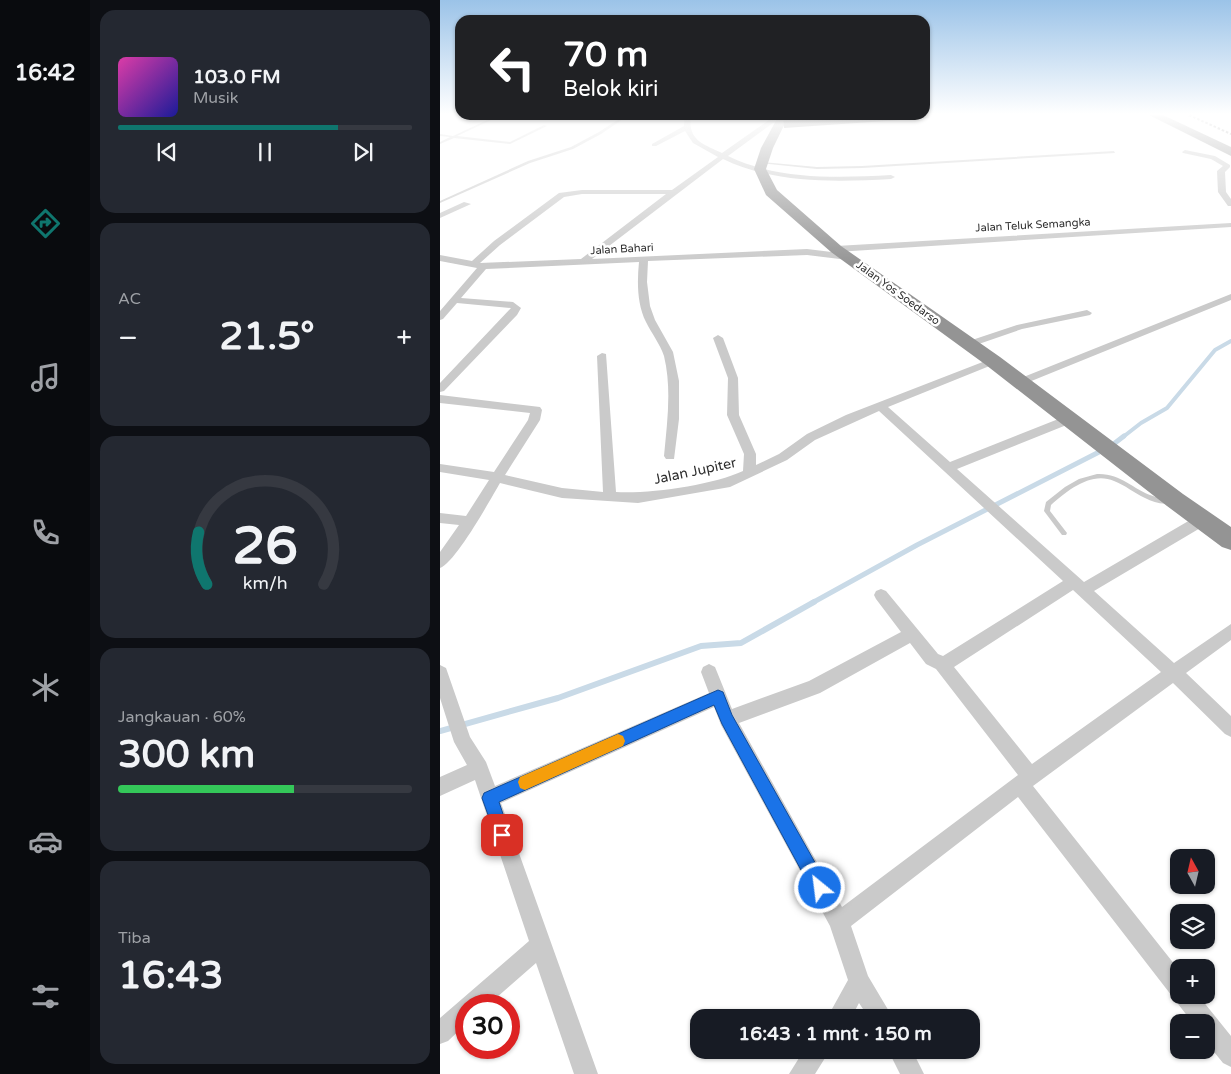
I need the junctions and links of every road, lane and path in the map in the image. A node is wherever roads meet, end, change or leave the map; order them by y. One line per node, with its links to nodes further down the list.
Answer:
1 (520, 165): 9 (lane)
2 (712, 165): 8 (street)
3 (756, 165): 5 (street)
4 (907, 165): 5 (lane)
5 (760, 166): 7 (street); 16 (highway, Jalan Yos Soedarso)
6 (1230, 166): 11 (street)
7 (891, 177)
8 (674, 192): 20 (street); 21 (street)
9 (440, 202)
10 (467, 204): 12 (street)
11 (1231, 204)
12 (440, 216)
13 (1222, 226): 14 (street, Jalan Teluk Semangka); 15 (street); 16 (street, Jalan Teluk Semangka)
14 (1231, 226)
15 (1231, 234)
16 (839, 250): 17 (street, Jalan Bahari); 17 (street, Jalan Bahari); 27 (highway, Jalan Yos Soedarso)
17 (807, 252): 19 (street, Jalan Bahari)
18 (440, 258): 21 (street, Jalan Bahari)
19 (644, 260): 20 (street, Jalan Bahari); 35 (street)
20 (581, 263): 21 (street, Jalan Bahari)
21 (478, 265): 23 (street)
22 (1231, 297): 30 (street)
23 (454, 300): 25 (street); 31 (street)
24 (1087, 313): 27 (street)
25 (440, 317)
26 (718, 338): 38 (street)
27 (970, 344): 29 (highway, Jalan Yos Soedarso)
28 (602, 356): 40 (street)
29 (993, 361): 30 (highway, Jalan Yos Soedarso); 33 (street, Jalan Jupiter)
30 (1020, 382): 34 (highway, Jalan Yos Soedarso)
31 (440, 390)
32 (440, 399): 39 (street)
33 (879, 405): 37 (street); 38 (street, Jalan Jupiter)
34 (1070, 419): 37 (street); 41 (highway, Jalan Yos Soedarso)
35 (670, 456)
36 (440, 468): 39 (street, Jalan Jupiter)
37 (947, 468): 48 (street)
38 (749, 474): 40 (street, Jalan Jupiter)
39 (496, 477): 40 (street, Jalan Jupiter); 44 (street)
40 (610, 497)
41 (1175, 500): 43 (highway, Jalan Yos Soedarso); 45 (lane)
42 (440, 518): 44 (street)
43 (1202, 520): 46 (highway, Jalan Yos Soedarso); 48 (street)
44 (468, 521): 47 (street)
45 (1064, 533)
46 (1231, 540)
47 (440, 562)
48 (1078, 586): 52 (street); 55 (street)
49 (881, 595): 51 (street)
50 (1231, 631): 55 (street)
51 (913, 634): 52 (street); 57 (street)
52 (942, 664): 60 (street)
53 (440, 672): 59 (street)
54 (709, 672): 56 (street)
55 (1175, 674): 58 (street); 60 (street)
56 (718, 697): 57 (street); 62 (street)
57 (727, 719): 63 (street)
58 (1231, 728)
59 (480, 768): 61 (street); 62 (street)
60 (1025, 780): 63 (street); 65 (street)
61 (440, 788)
62 (490, 798): 64 (street)
63 (839, 922): 66 (street)
64 (540, 945): 67 (street); 78 (street)
65 (1170, 976)
66 (859, 982): 69 (street); 70 (street)
67 (484, 994)
68 (1191, 1004): 71 (street)
69 (843, 1009)
70 (876, 1009)
71 (1199, 1014)
72 (455, 1020): 73 (street)
73 (440, 1033)
74 (1215, 1035): 75 (street)
75 (1231, 1055)
76 (812, 1059): 79 (street)
77 (904, 1059): 80 (street)
78 (586, 1074)
79 (801, 1074)
80 (912, 1074)

